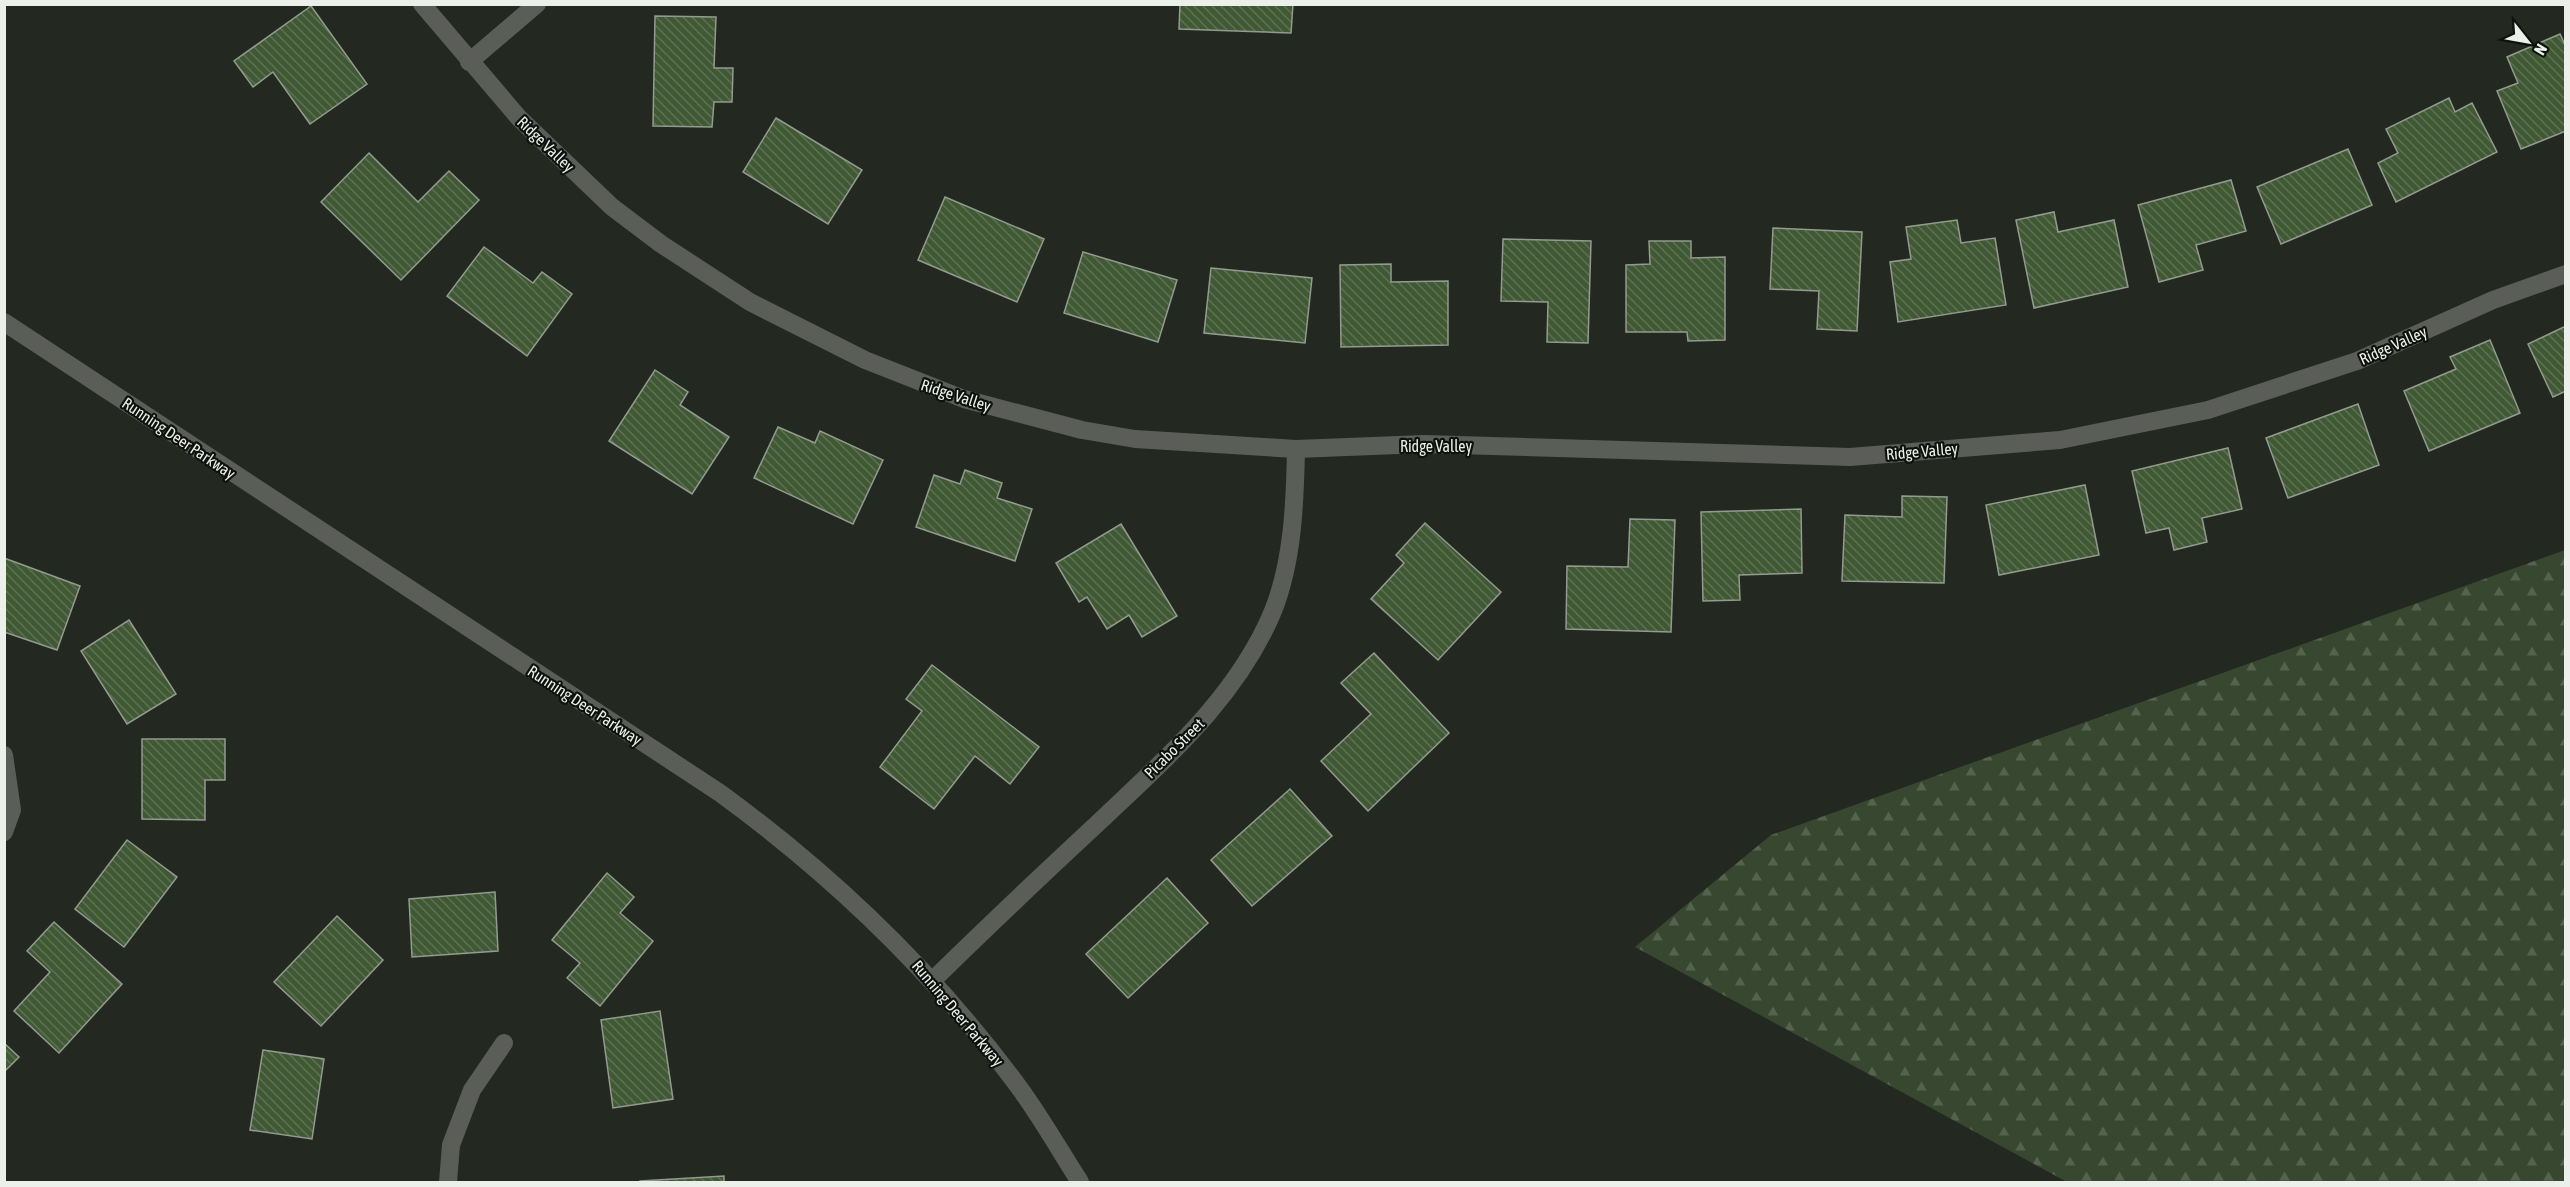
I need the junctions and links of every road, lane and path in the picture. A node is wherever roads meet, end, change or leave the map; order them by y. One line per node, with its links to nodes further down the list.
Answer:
1 (422, 4): 3 (street, Ridge Valley)
2 (537, 4): 3 (street)
3 (469, 62): 6 (street, Ridge Valley)
4 (2565, 274): 6 (street, Ridge Valley)
5 (4, 322): 9 (street, Running Deer Parkway)
6 (1296, 449): 9 (street, Picabo Street)
7 (4, 755): 8 (street)
8 (4, 831)
9 (933, 980): 12 (street, Running Deer Parkway)
10 (504, 1043): 11 (street)
11 (448, 1182)
12 (1080, 1182)

